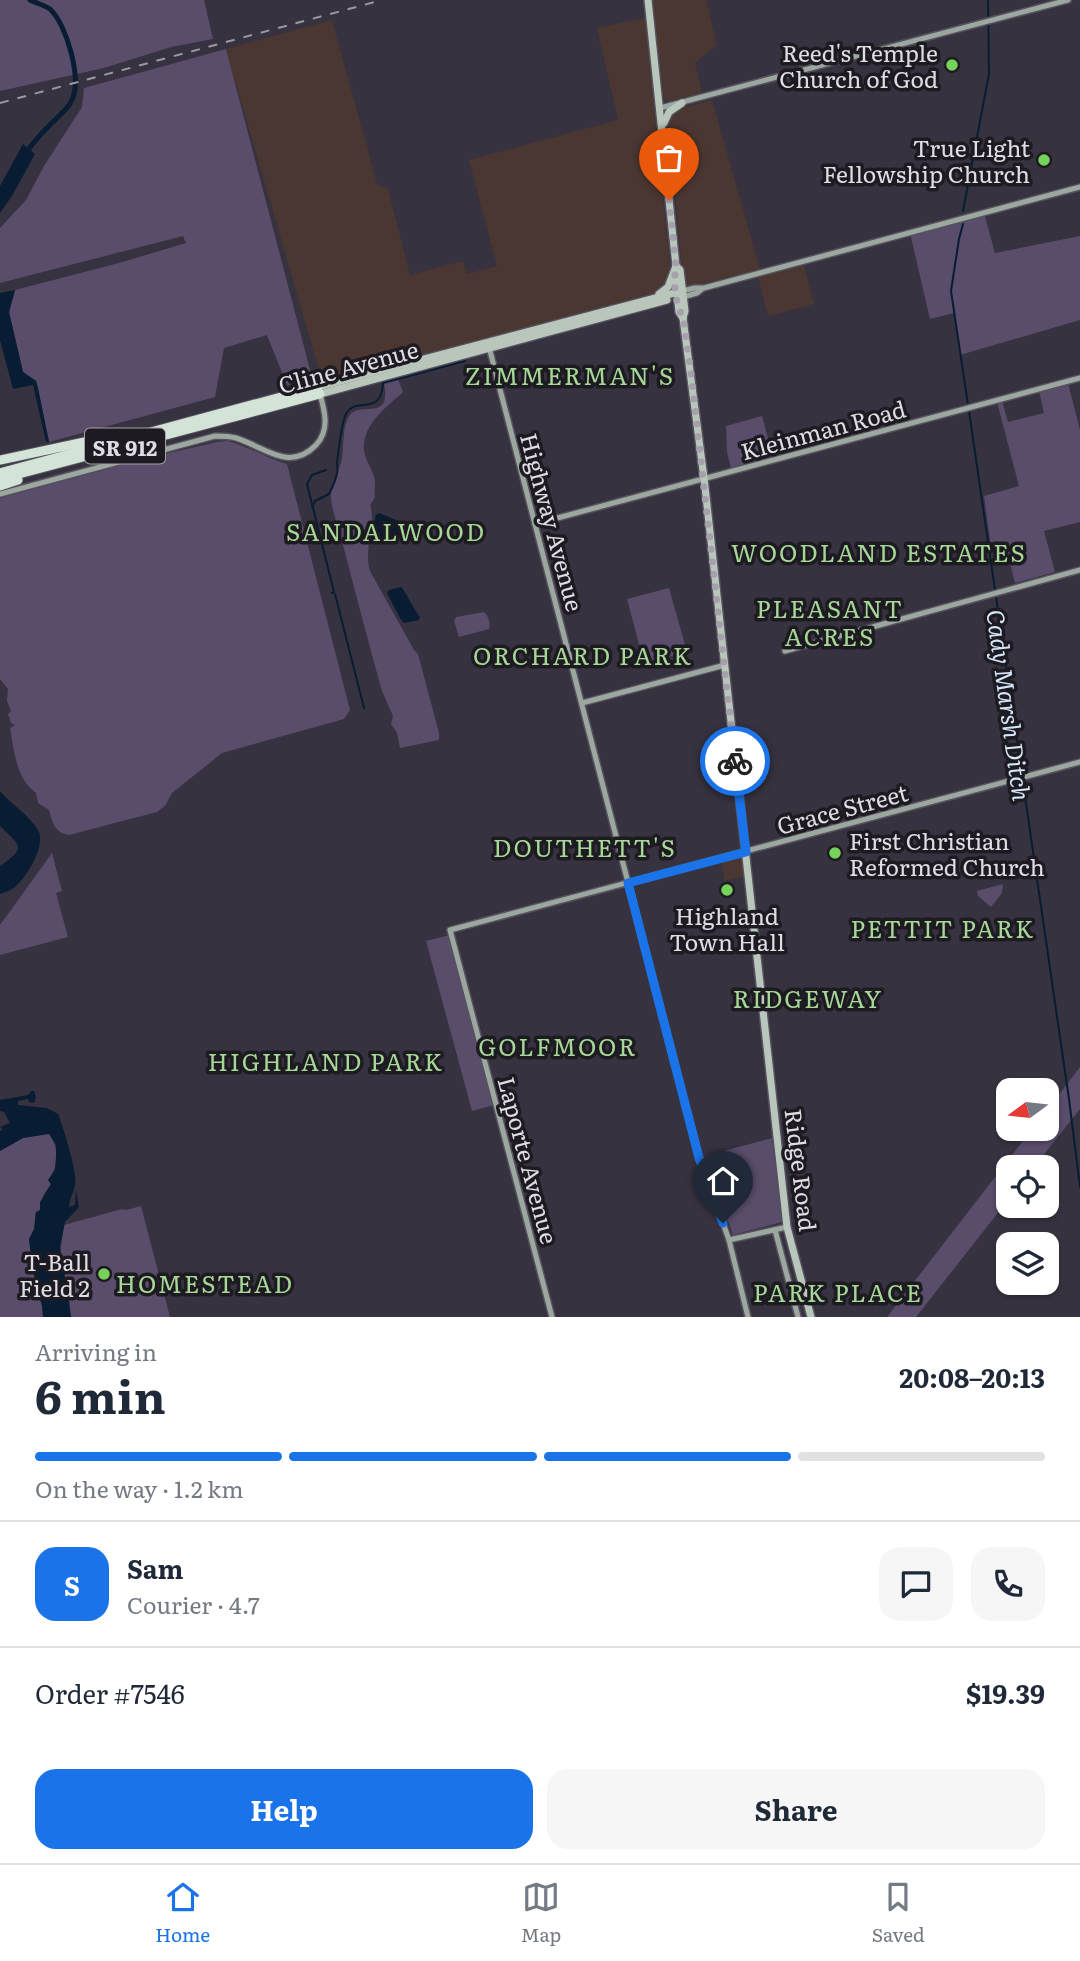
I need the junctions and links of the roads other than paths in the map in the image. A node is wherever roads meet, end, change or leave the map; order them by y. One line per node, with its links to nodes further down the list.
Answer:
1 (648, 0): 4 (main road, Ridge Road)
2 (1068, 0): 3 (street)
3 (682, 103): 4 (street); 5 (main road)
4 (660, 108): 5 (main road, Ridge Road)
5 (662, 131): 7 (main road, Ridge Road)
6 (1080, 187): 8 (street, Cline Avenue)
7 (675, 268): 8 (main road, Ridge Road); 9 (main road)
8 (679, 294): 9 (main road, Cline Avenue / SR 912); 10 (main road, Cline Avenue / SR 912); 17 (main road, Ridge Road)
9 (653, 298): 10 (main road, Cline Avenue / SR 912)
10 (489, 345): 12 (main road, Cline Avenue / SR 912); 21 (street, Highway Avenue)
11 (1080, 377): 17 (street, Kleinman Road)
12 (319, 390): 13 (highway, Cline Avenue / SR 912); 14 (highway, Cline Avenue / SR 912); 20 (street)
13 (174, 425): 15 (highway); 16 (highway, Cline Avenue / SR 912)
14 (93, 455): 18 (highway, Cline Avenue / SR 912); 19 (highway)
15 (0, 460)
16 (0, 472)
17 (704, 478): 21 (street, Kleinman Road); 24 (main road, Ridge Road)
18 (0, 479)
19 (0, 486)
20 (0, 494)
21 (535, 524): 25 (street, Highway Avenue)
22 (1080, 570): 23 (street)
23 (785, 650)
24 (725, 665): 25 (street); 27 (main road, Ridge Road)
25 (582, 703): 28 (street, Highway Avenue)
26 (1080, 762): 27 (street, Grace Street)
27 (746, 852): 28 (street, Grace Street); 30 (main road, Ridge Road)
28 (628, 883): 29 (street, Grace Street); 32 (street, Highway Avenue)
29 (450, 930): 33 (street, Laporte Avenue)
30 (788, 1227): 31 (street); 36 (main road, Ridge Road)
31 (775, 1230): 32 (street); 35 (street)
32 (729, 1240): 34 (street, Highway Avenue)
33 (552, 1317)
34 (748, 1317)
35 (798, 1317)
36 (811, 1317)

